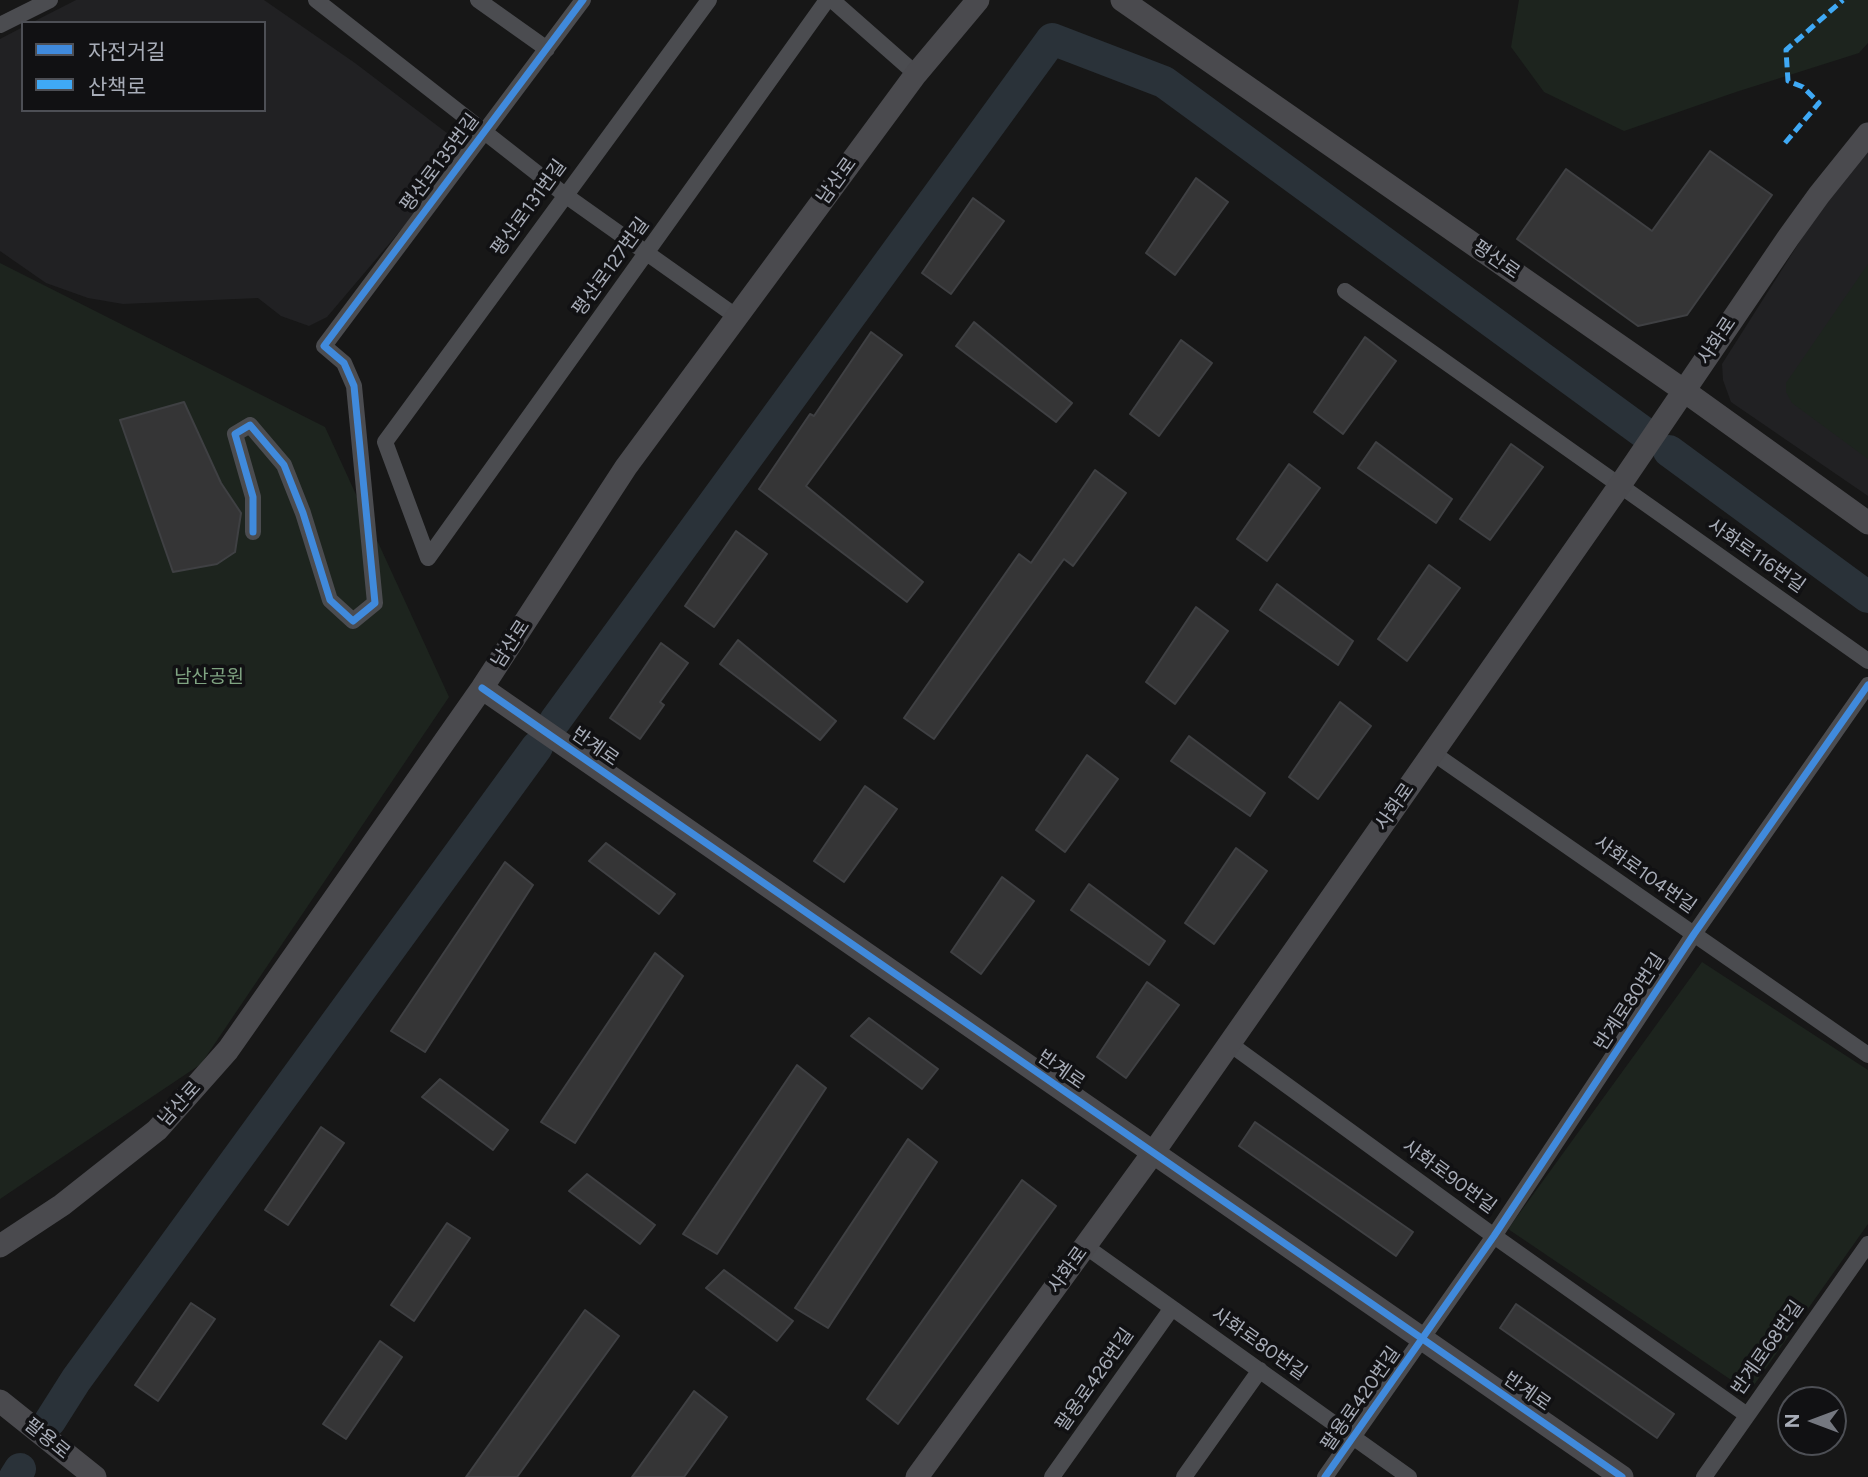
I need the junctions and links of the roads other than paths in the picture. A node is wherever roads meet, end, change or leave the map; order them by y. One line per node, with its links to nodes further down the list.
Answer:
1 (12, 0): 11 (street)
2 (50, 0): 11 (street)
3 (316, 0): 15 (street)
4 (478, 0): 13 (street)
5 (583, 0): 13 (street, 평산로135번길)
6 (709, 0): 17 (street, 평산로131번길)
7 (827, 0): 18 (street, 평산로127번길)
8 (832, 0): 14 (street)
9 (978, 0): 14 (main road, 남산로)
10 (1125, 2): 21 (main road, 평산로)
11 (16, 17): 12 (street)
12 (0, 25)
13 (547, 49): 15 (street, 평산로135번길)
14 (916, 74): 20 (main road, 남산로)
15 (483, 132): 17 (street); 24 (street, 평산로135번길)
16 (1868, 134): 21 (main road, 사화로)
17 (565, 195): 18 (street); 25 (street, 평산로131번길)
18 (647, 253): 20 (street); 25 (street, 평산로127번길)
19 (1345, 291): 22 (street, 사화로116번길)
20 (737, 317): 28 (main road, 남산로)
21 (1683, 390): 22 (main road, 사화로); 23 (main road, 평산로)
22 (1620, 485): 26 (street, 사화로116번길); 29 (main road, 사화로)
23 (1868, 523)
24 (253, 532)
25 (428, 558)
26 (1868, 661)
27 (1868, 685): 30 (street, 반계로80번길)
28 (482, 688): 33 (main road, 반계로); 36 (main road, 남산로)
29 (1433, 752): 30 (street, 사화로104번길); 31 (main road, 사화로)
30 (1694, 934): 32 (street, 사화로104번길); 34 (street, 반계로80번길)
31 (1230, 1044): 33 (main road, 사화로); 34 (street, 사화로90번길)
32 (1868, 1055)
33 (1153, 1153): 37 (main road, 사화로); 39 (main road, 반계로)
34 (1494, 1236): 39 (street, 반계로80번길); 42 (street, 사화로90번길)
35 (1868, 1244): 42 (street, 반계로68번길)
36 (0, 1246)
37 (1085, 1246): 38 (street, 사화로80번길); 45 (main road, 사화로)
38 (1172, 1308): 40 (street, 사화로80번길); 46 (street, 팔용로426번길)
39 (1422, 1339): 43 (street, 팔용로420번길); 50 (main road, 반계로)
40 (1260, 1370): 43 (street, 사화로80번길); 47 (street)
41 (0, 1401): 44 (main road, 팔용로)
42 (1747, 1415): 51 (street, 반계로68번길)
43 (1353, 1437): 48 (street, 팔용로420번길); 49 (street, 사화로80번길)
44 (95, 1477)
45 (916, 1477)
46 (1052, 1477)
47 (1184, 1477)
48 (1325, 1477)
49 (1409, 1477)
50 (1622, 1477)
51 (1704, 1477)

